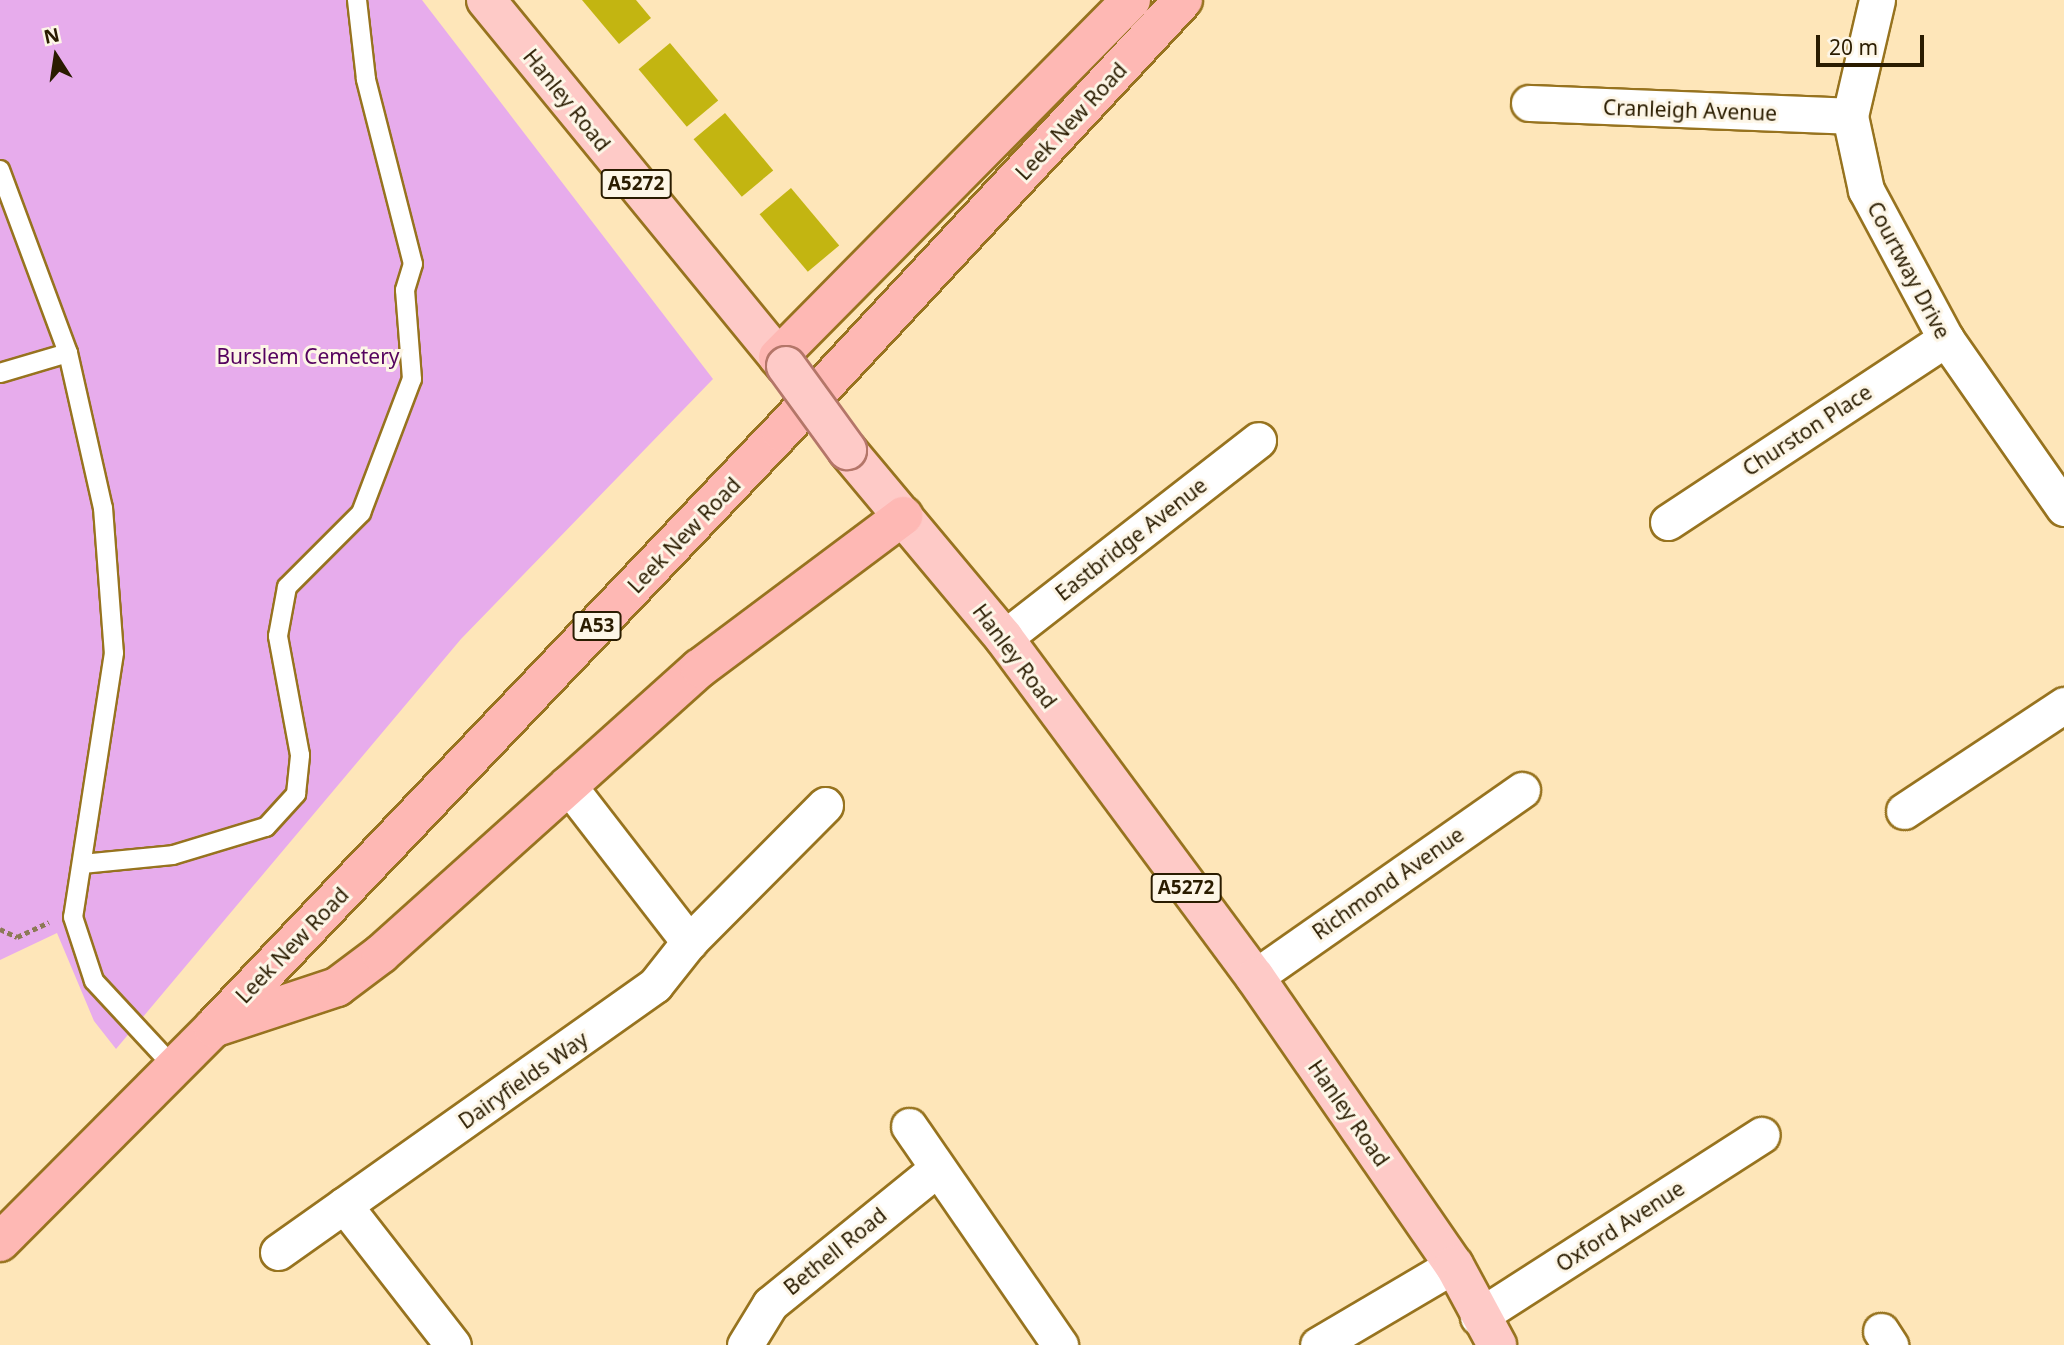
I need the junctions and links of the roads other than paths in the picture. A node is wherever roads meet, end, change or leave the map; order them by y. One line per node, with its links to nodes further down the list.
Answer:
1 (357, 0): 23 (lane)
2 (486, 0): 11 (main road, Hanley Road / A5272)
3 (1131, 0): 11 (highway)
4 (1183, 0): 26 (highway, Leek New Road / A53)
5 (1876, 0): 7 (street, Courtway Drive)
6 (1529, 103): 7 (street, Cranleigh Avenue)
7 (1850, 116): 9 (street, Courtway Drive)
8 (0, 170): 10 (lane)
9 (1946, 339): 14 (street, Courtway Drive); 16 (street, Churston Place)
10 (68, 353): 12 (lane); 23 (lane)
11 (782, 362): 15 (main road, Hanley Road / A5272, bridge)
12 (0, 373)
13 (1258, 440): 17 (street, Eastbridge Avenue)
14 (2064, 508)
15 (903, 516): 17 (main road, Hanley Road / A5272); 19 (highway)
16 (1668, 522)
17 (1004, 638): 25 (main road, Hanley Road / A5272)
18 (2064, 705): 22 (street)
19 (567, 784): 24 (street); 26 (highway)
20 (1522, 789): 25 (street, Richmond Avenue)
21 (825, 805): 24 (street, Dairyfields Way)
22 (1904, 811)
23 (82, 864): 27 (lane)
24 (689, 942): 31 (street, Dairyfields Way)
25 (1255, 977): 34 (main road, Hanley Road / A5272)
26 (213, 1028): 27 (highway, Leek New Road / A53)
27 (173, 1066): 32 (highway, Leek New Road / A53)
28 (909, 1126): 30 (street)
29 (1762, 1135): 35 (street, Oxford Avenue)
30 (937, 1169): 37 (street, Bethell Road); 38 (street)
31 (344, 1205): 33 (street, Dairyfields Way); 36 (street)
32 (0, 1242)
33 (278, 1252)
34 (1454, 1265): 35 (main road, Hanley Road / A5272); 39 (street)
35 (1487, 1331)
36 (453, 1345)
37 (745, 1345)
38 (1060, 1345)
39 (1318, 1345)

